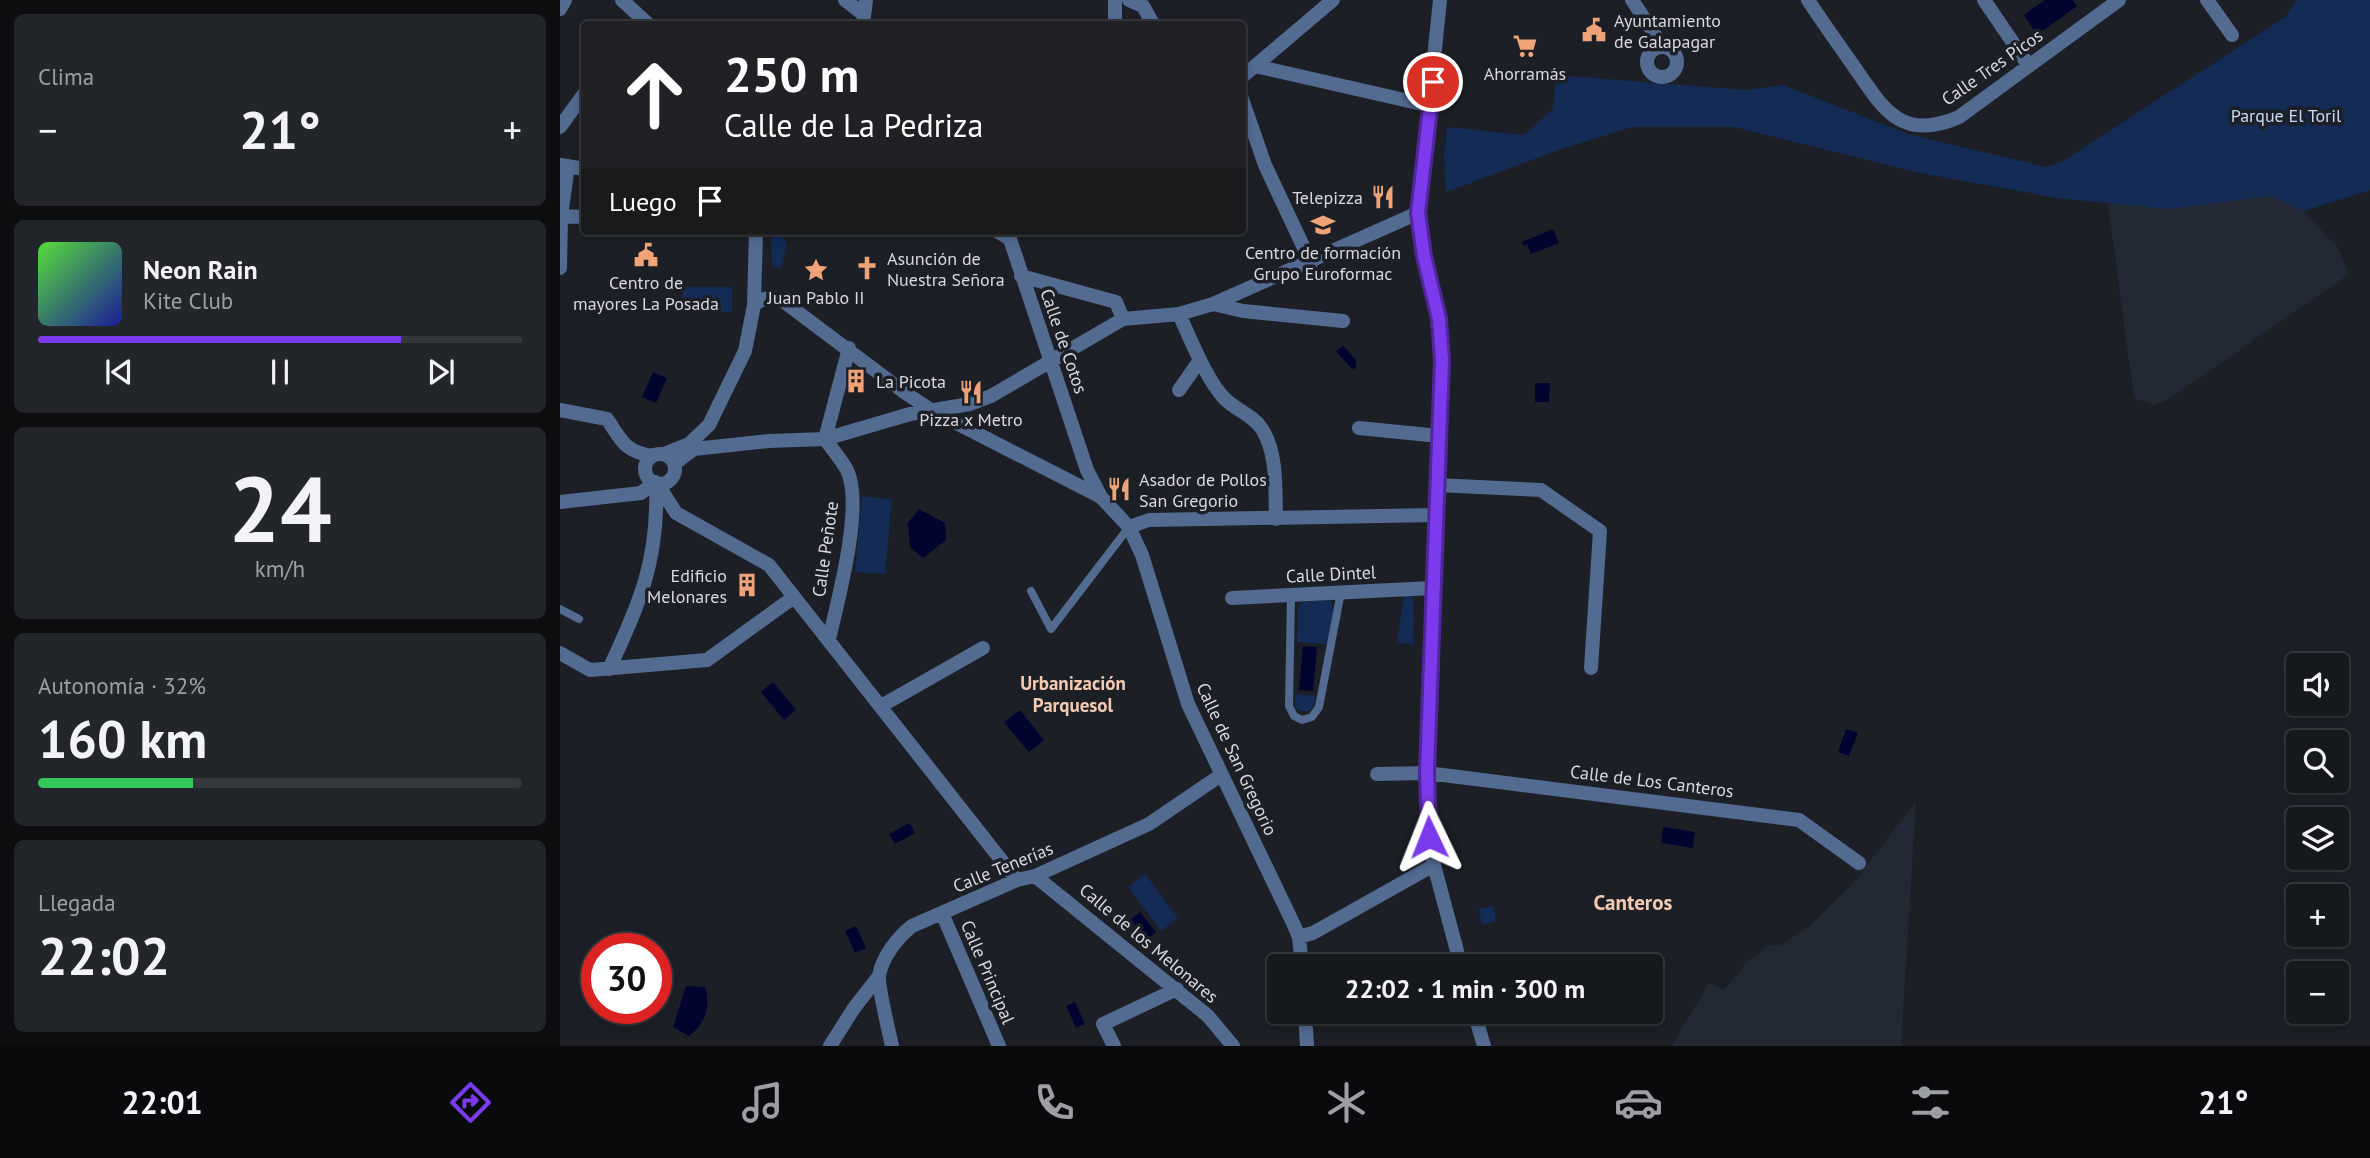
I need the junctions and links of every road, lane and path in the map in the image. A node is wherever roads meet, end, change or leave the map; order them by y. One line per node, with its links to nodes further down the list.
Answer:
1 (565, 0): 13 (street)
2 (622, 0): 15 (street)
3 (845, 0): 14 (street)
4 (1115, 0): 16 (street)
5 (1129, 0): 17 (street)
6 (1334, 0): 20 (street)
7 (1440, 0): 24 (street)
8 (1632, 0): 19 (street)
9 (1808, 0): 21 (street, Calle Tres Picos)
10 (1983, 0): 21 (street)
11 (2119, 0): 21 (street, Calle Tres Picos)
12 (2207, 0): 18 (street)
13 (560, 9)
14 (864, 13)
15 (640, 21)
16 (1115, 21)
17 (1151, 21)
18 (2232, 35)
19 (1663, 47)
20 (1255, 66): 22 (street); 24 (street)
21 (2029, 66)
22 (1246, 74)
23 (581, 98): 26 (street)
24 (1431, 106): 28 (street)
25 (1246, 110): 34 (street)
26 (560, 127)
27 (564, 165): 29 (street)
28 (1418, 213): 34 (street); 50 (street)
29 (561, 216): 30 (street); 33 (street)
30 (581, 217)
31 (756, 235): 38 (street)
32 (1004, 235): 36 (street, Calle de Cotos)
33 (561, 262): 35 (street)
34 (1311, 263): 37 (street)
35 (560, 268)
36 (1021, 276): 40 (street); 43 (street, Calle de Cotos)
37 (1213, 304): 39 (street); 41 (street)
38 (754, 305): 42 (street, Calle de San Gregorio); 48 (street)
39 (1179, 314): 40 (street); 44 (street)
40 (1123, 319): 43 (street)
41 (1343, 321)
42 (849, 348): 47 (street, Calle de San Gregorio); 51 (street)
43 (1049, 360): 47 (street); 54 (street, Calle de Cotos)
44 (1200, 360): 45 (street); 60 (street)
45 (1179, 390)
46 (560, 410): 53 (street)
47 (932, 410): 51 (street); 57 (street, Calle de San Gregorio)
48 (709, 425): 52 (street); 53 (street)
49 (1359, 428): 50 (street)
50 (1439, 436): 56 (street)
51 (825, 439): 52 (street); 70 (street, Calle Peñote)
52 (719, 446): 53 (street)
53 (663, 458): 55 (street); 55 (street)
54 (1087, 470): 57 (street, Calle de San Gregorio)
55 (656, 483): 58 (street); 66 (street); 74 (street)
56 (1437, 485): 59 (street); 73 (street)
57 (1101, 497): 61 (street, Calle de San Gregorio)
58 (560, 502)
59 (1436, 515): 60 (street); 62 (street)
60 (1276, 519): 61 (street)
61 (1129, 527): 63 (lane); 78 (street, Calle de San Gregorio)
62 (1433, 588): 64 (street, Calle Dintel); 76 (street)
63 (1031, 591)
64 (1341, 592): 65 (street, Calle Dintel); 65 (lane)
65 (1291, 595): 67 (street, Calle Dintel)
66 (794, 597): 70 (street); 74 (street)
67 (1232, 598)
68 (560, 609): 69 (lane)
69 (579, 619)
70 (829, 639): 75 (street)
71 (983, 648): 75 (street)
72 (560, 653): 74 (street)
73 (1591, 668)
74 (608, 669)
75 (881, 706): 82 (street)
76 (1427, 773): 77 (street, Calle de Los Canteros); 79 (street, Calle de Los Canteros); 80 (street)
77 (1377, 774)
78 (1221, 775): 81 (street, Calle Tenerías); 84 (street, Calle de San Gregorio)
79 (1859, 863)
80 (1434, 865): 84 (street); 86 (street)
81 (1035, 876): 82 (street, Calle Tenerías); 88 (street, Calle de los Melonares)
82 (1017, 880): 83 (street, Calle Tenerías)
83 (942, 913): 87 (street, Calle Tenerías); 93 (street, Calle Principal)
84 (1299, 937): 85 (street, Calle de San Gregorio)
85 (1301, 954)
86 (1458, 954)
87 (879, 976): 91 (street, Calle Tenerías); 92 (street)
88 (1177, 989): 94 (street); 95 (street, Calle de los Melonares)
89 (1306, 1024): 96 (street)
90 (1477, 1024): 97 (street)
91 (830, 1046)
92 (892, 1046)
93 (999, 1046)
94 (1114, 1046)
95 (1233, 1046)
96 (1307, 1046)
97 (1483, 1046)

